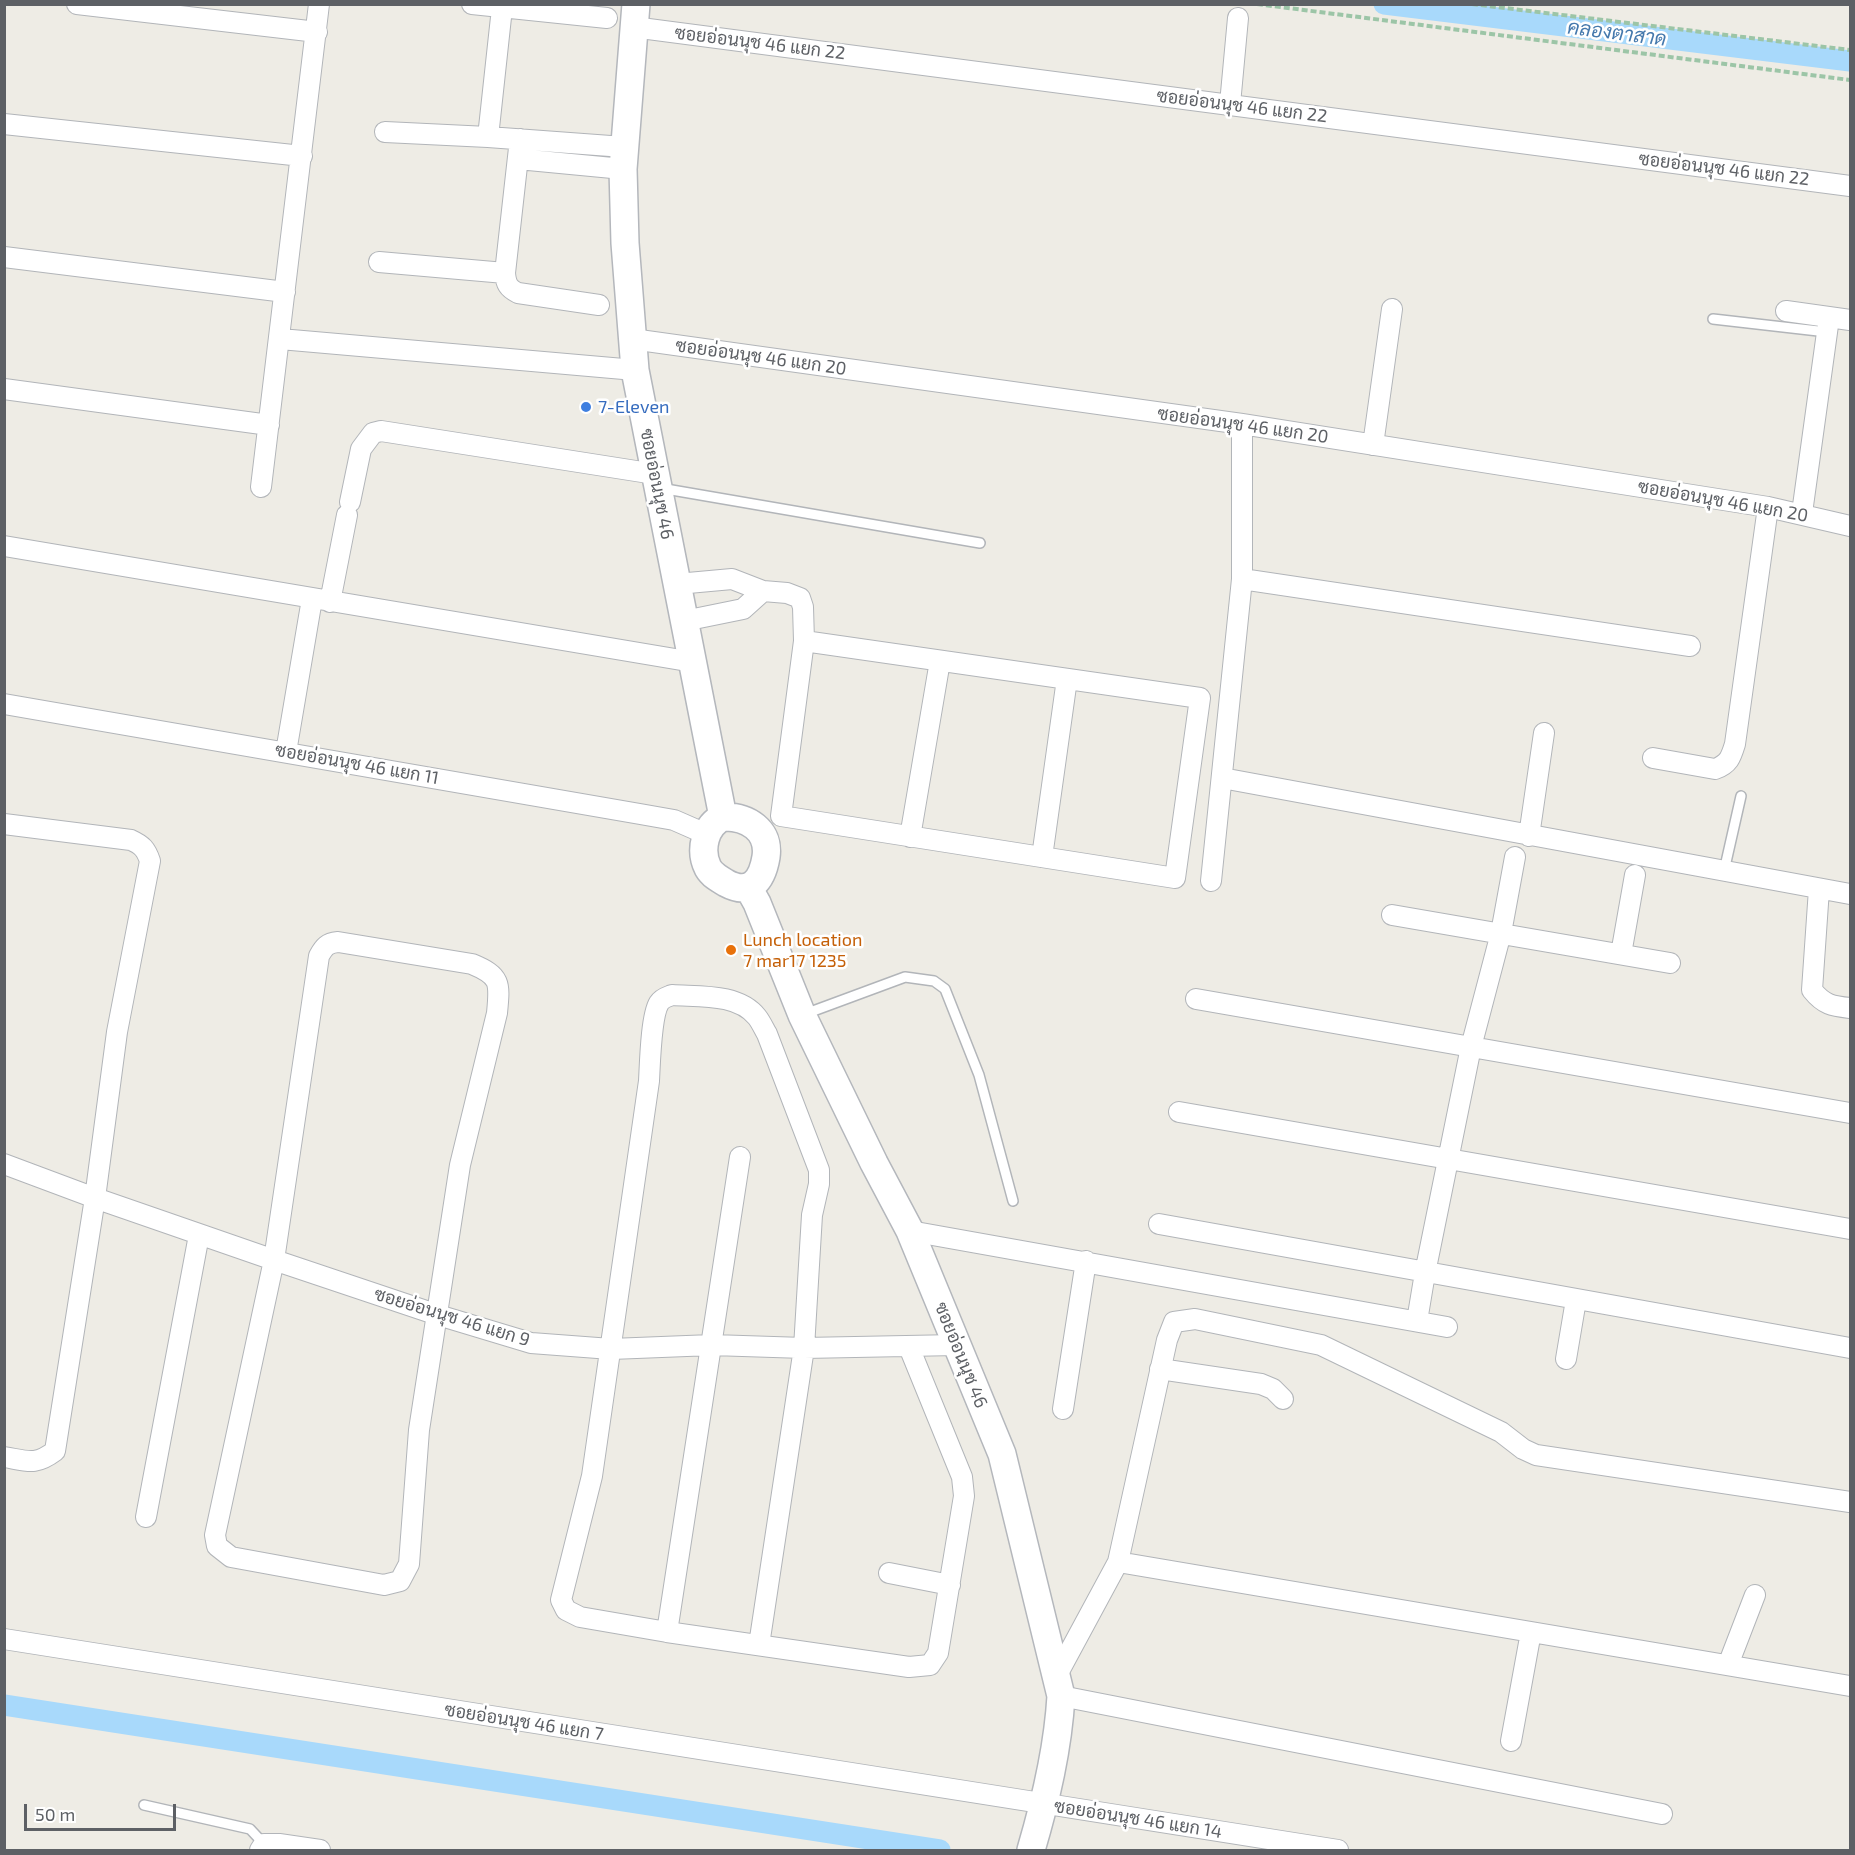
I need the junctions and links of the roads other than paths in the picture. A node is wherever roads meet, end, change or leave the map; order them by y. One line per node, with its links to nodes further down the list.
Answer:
1 (76, 4): 8 (street)
2 (320, 4): 8 (street)
3 (472, 4): 4 (street)
4 (502, 8): 6 (street); 12 (street)
5 (635, 16): 9 (street, ซอยอ่อนนุช 46 แยก 22); 15 (street, ซอยอ่อนนุช 46)
6 (607, 18)
7 (1238, 18): 9 (street)
8 (317, 32): 14 (street)
9 (1230, 105): 17 (street, ซอยอ่อนนุช 46 แยก 22)
10 (4, 124): 14 (street)
11 (385, 132): 12 (street)
12 (488, 137): 13 (street)
13 (520, 139): 15 (street); 16 (street)
14 (302, 156): 21 (street)
15 (623, 158): 16 (street); 29 (street, ซอยอ่อนนุช 46)
16 (518, 159): 20 (street)
17 (1851, 186)
18 (4, 257): 21 (street)
19 (379, 262): 20 (street)
20 (505, 273): 22 (street)
21 (285, 292): 28 (street)
22 (599, 305)
23 (1392, 309): 34 (street)
24 (1786, 311): 27 (street)
25 (1713, 319): 27 (lane)
26 (1851, 320): 27 (street)
27 (1828, 325): 38 (street)
28 (280, 339): 30 (street); 33 (street)
29 (632, 339): 30 (street, ซอยอ่อนนุช 46); 32 (street, ซอยอ่อนนุช 46 แยก 20)
30 (635, 370): 35 (street, ซอยอ่อนนุช 46)
31 (4, 389): 33 (street)
32 (1242, 424): 34 (street, ซอยอ่อนนุช 46 แยก 20); 42 (street)
33 (269, 425): 36 (street)
34 (1373, 445): 37 (street, ซอยอ่อนนุช 46 แยก 20)
35 (656, 481): 40 (lane); 43 (street, ซอยอ่อนนุช 46); 45 (street)
36 (261, 487)
37 (1768, 507): 38 (street, ซอยอ่อนนุช 46 แยก 20); 55 (street)
38 (1802, 513): 39 (street, ซอยอ่อนนุช 46 แยก 20)
39 (1851, 526)
40 (980, 543)
41 (4, 546): 45 (street)
42 (1242, 579): 48 (street); 56 (street)
43 (677, 584): 44 (street); 46 (street, ซอยอ่อนนุช 46)
44 (763, 591): 46 (street); 47 (street)
45 (321, 600): 50 (street); 54 (street)
46 (684, 621): 50 (street, ซอยอ่อนนุช 46)
47 (804, 641): 49 (street); 61 (street)
48 (1690, 646)
49 (940, 661): 51 (street); 61 (street)
50 (693, 662): 59 (street, ซอยอ่อนนุช 46)
51 (1067, 679): 62 (street); 62 (street)
52 (4, 704): 54 (street, ซอยอ่อนนุช 46 แยก 11)
53 (1544, 733): 60 (street)
54 (286, 752): 59 (street, ซอยอ่อนนุช 46 แยก 11)
55 (1653, 758)
56 (1222, 778): 60 (street); 66 (street)
57 (1740, 796): 64 (lane)
58 (4, 824): 83 (street)
59 (715, 826): 67 (street); 67 (street)
60 (1529, 836): 64 (street)
61 (910, 837): 62 (street)
62 (1042, 857)
63 (1515, 857): 71 (street)
64 (1724, 871): 68 (street)
65 (1635, 875): 72 (street)
66 (1211, 881)
67 (748, 887): 76 (street, ซอยอ่อนนุช 46)
68 (1819, 889): 69 (street); 75 (street)
69 (1851, 894)
70 (1392, 915): 71 (street)
71 (1501, 933): 72 (street); 77 (street)
72 (1621, 954): 73 (street)
73 (1670, 963)
74 (1196, 999): 77 (street)
75 (1851, 1008)
76 (802, 1014): 84 (lane); 87 (street, ซอยอ่อนนุช 46)
77 (1471, 1047): 79 (street); 81 (street)
78 (1179, 1112): 81 (street)
79 (1851, 1113)
80 (740, 1157): 96 (street)
81 (1448, 1159): 86 (street); 91 (street)
82 (4, 1164): 83 (street, ซอยอ่อนนุช 46 แยก 9)
83 (95, 1198): 88 (street, ซอยอ่อนนุช 46 แยก 9); 106 (street)
84 (1012, 1201)
85 (1159, 1224): 91 (street)
86 (1851, 1229)
87 (910, 1231): 90 (street); 97 (street, ซอยอ่อนนุช 46)
88 (199, 1234): 89 (street, ซอยอ่อนนุช 46 แยก 9); 108 (street)
89 (274, 1260): 93 (street, ซอยอ่อนนุช 46 แยก 9); 93 (street); 93 (street)
90 (1086, 1261): 94 (street); 105 (street)
91 (1425, 1273): 92 (street); 94 (street)
92 (1576, 1300): 100 (street); 102 (street)
93 (438, 1316): 101 (street, ซอยอ่อนนุช 46 แยก 9)
94 (1417, 1321): 95 (street)
95 (1447, 1327)
96 (712, 1345): 99 (street, ซอยอ่อนนุช 46 แยก 9); 101 (street, ซอยอ่อนนุช 46 แยก 9); 113 (street)
97 (957, 1345): 98 (street, ซอยอ่อนนุช 46 แยก 9); 118 (street, ซอยอ่อนนุช 46)
98 (909, 1347): 99 (street, ซอยอ่อนนุช 46 แยก 9); 111 (street)
99 (804, 1348): 101 (street); 116 (street)
100 (1851, 1348)
101 (611, 1349): 113 (street)
102 (1566, 1359)
103 (1160, 1369): 104 (street); 107 (street); 109 (street)
104 (1283, 1399)
105 (1063, 1409)
106 (4, 1457)
107 (1851, 1502)
108 (146, 1517)
109 (1118, 1562): 114 (street); 118 (street)
110 (889, 1573): 111 (street)
111 (951, 1585): 116 (street)
112 (1755, 1595): 117 (street)
113 (667, 1632): 116 (street)
114 (1531, 1632): 117 (street); 120 (street)
115 (4, 1639): 121 (street, ซอยอ่อนนุช 46 แยก 7)
116 (759, 1645)
117 (1728, 1665): 119 (street)
118 (1059, 1685): 121 (street, ซอยอ่อนนุช 46); 123 (street)
119 (1851, 1686)
120 (1511, 1741)
121 (1044, 1804): 126 (street, ซอยอ่อนนุช 46); 127 (street, ซอยอ่อนนุช 46 แยก 14)
122 (144, 1805): 124 (lane)
123 (1662, 1814)
124 (262, 1847): 125 (street)
125 (320, 1851)
126 (1031, 1851)
127 (1338, 1851)

